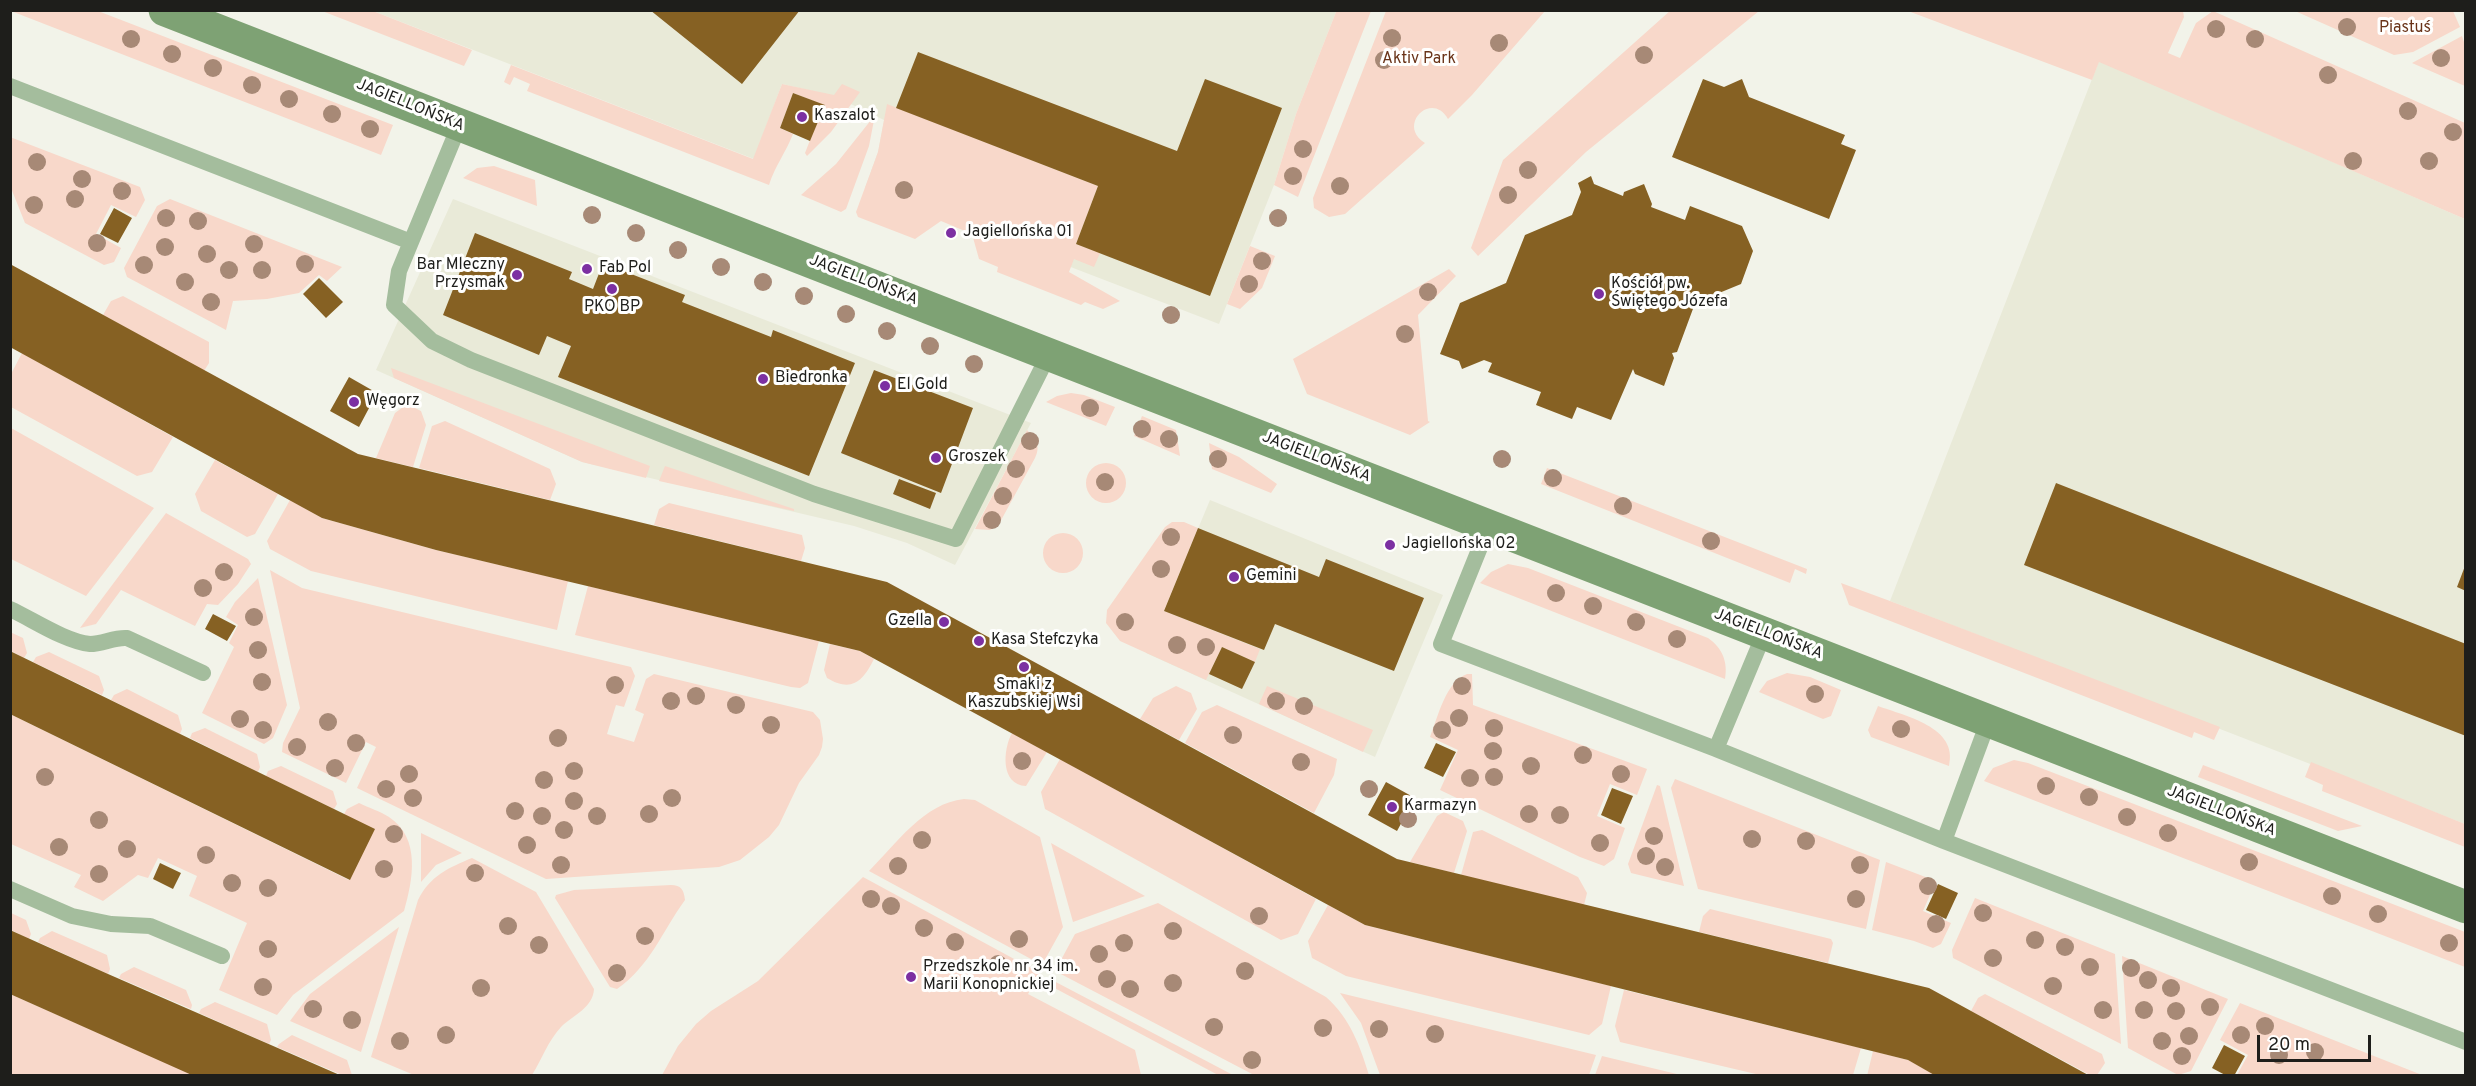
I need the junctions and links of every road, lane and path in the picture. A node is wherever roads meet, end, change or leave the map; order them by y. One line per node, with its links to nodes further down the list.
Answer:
1 (165, 10): 3 (street, JAGIELLOŃSKA)
2 (10, 86): 4 (lane)
3 (459, 126): 4 (lane); 5 (street, JAGIELLOŃSKA)
4 (411, 242): 5 (lane)
5 (1049, 354): 6 (street, JAGIELLOŃSKA)
6 (1489, 525): 8 (street, JAGIELLOŃSKA); 11 (lane)
7 (10, 609): 9 (lane)
8 (1764, 634): 10 (street, JAGIELLOŃSKA); 11 (lane)
9 (204, 673)
10 (1988, 722): 12 (lane); 14 (street, JAGIELLOŃSKA)
11 (1716, 749): 12 (lane)
12 (1944, 840): 16 (lane)
13 (10, 889): 15 (lane)
14 (2466, 907)
15 (222, 956)
16 (2466, 1042)

